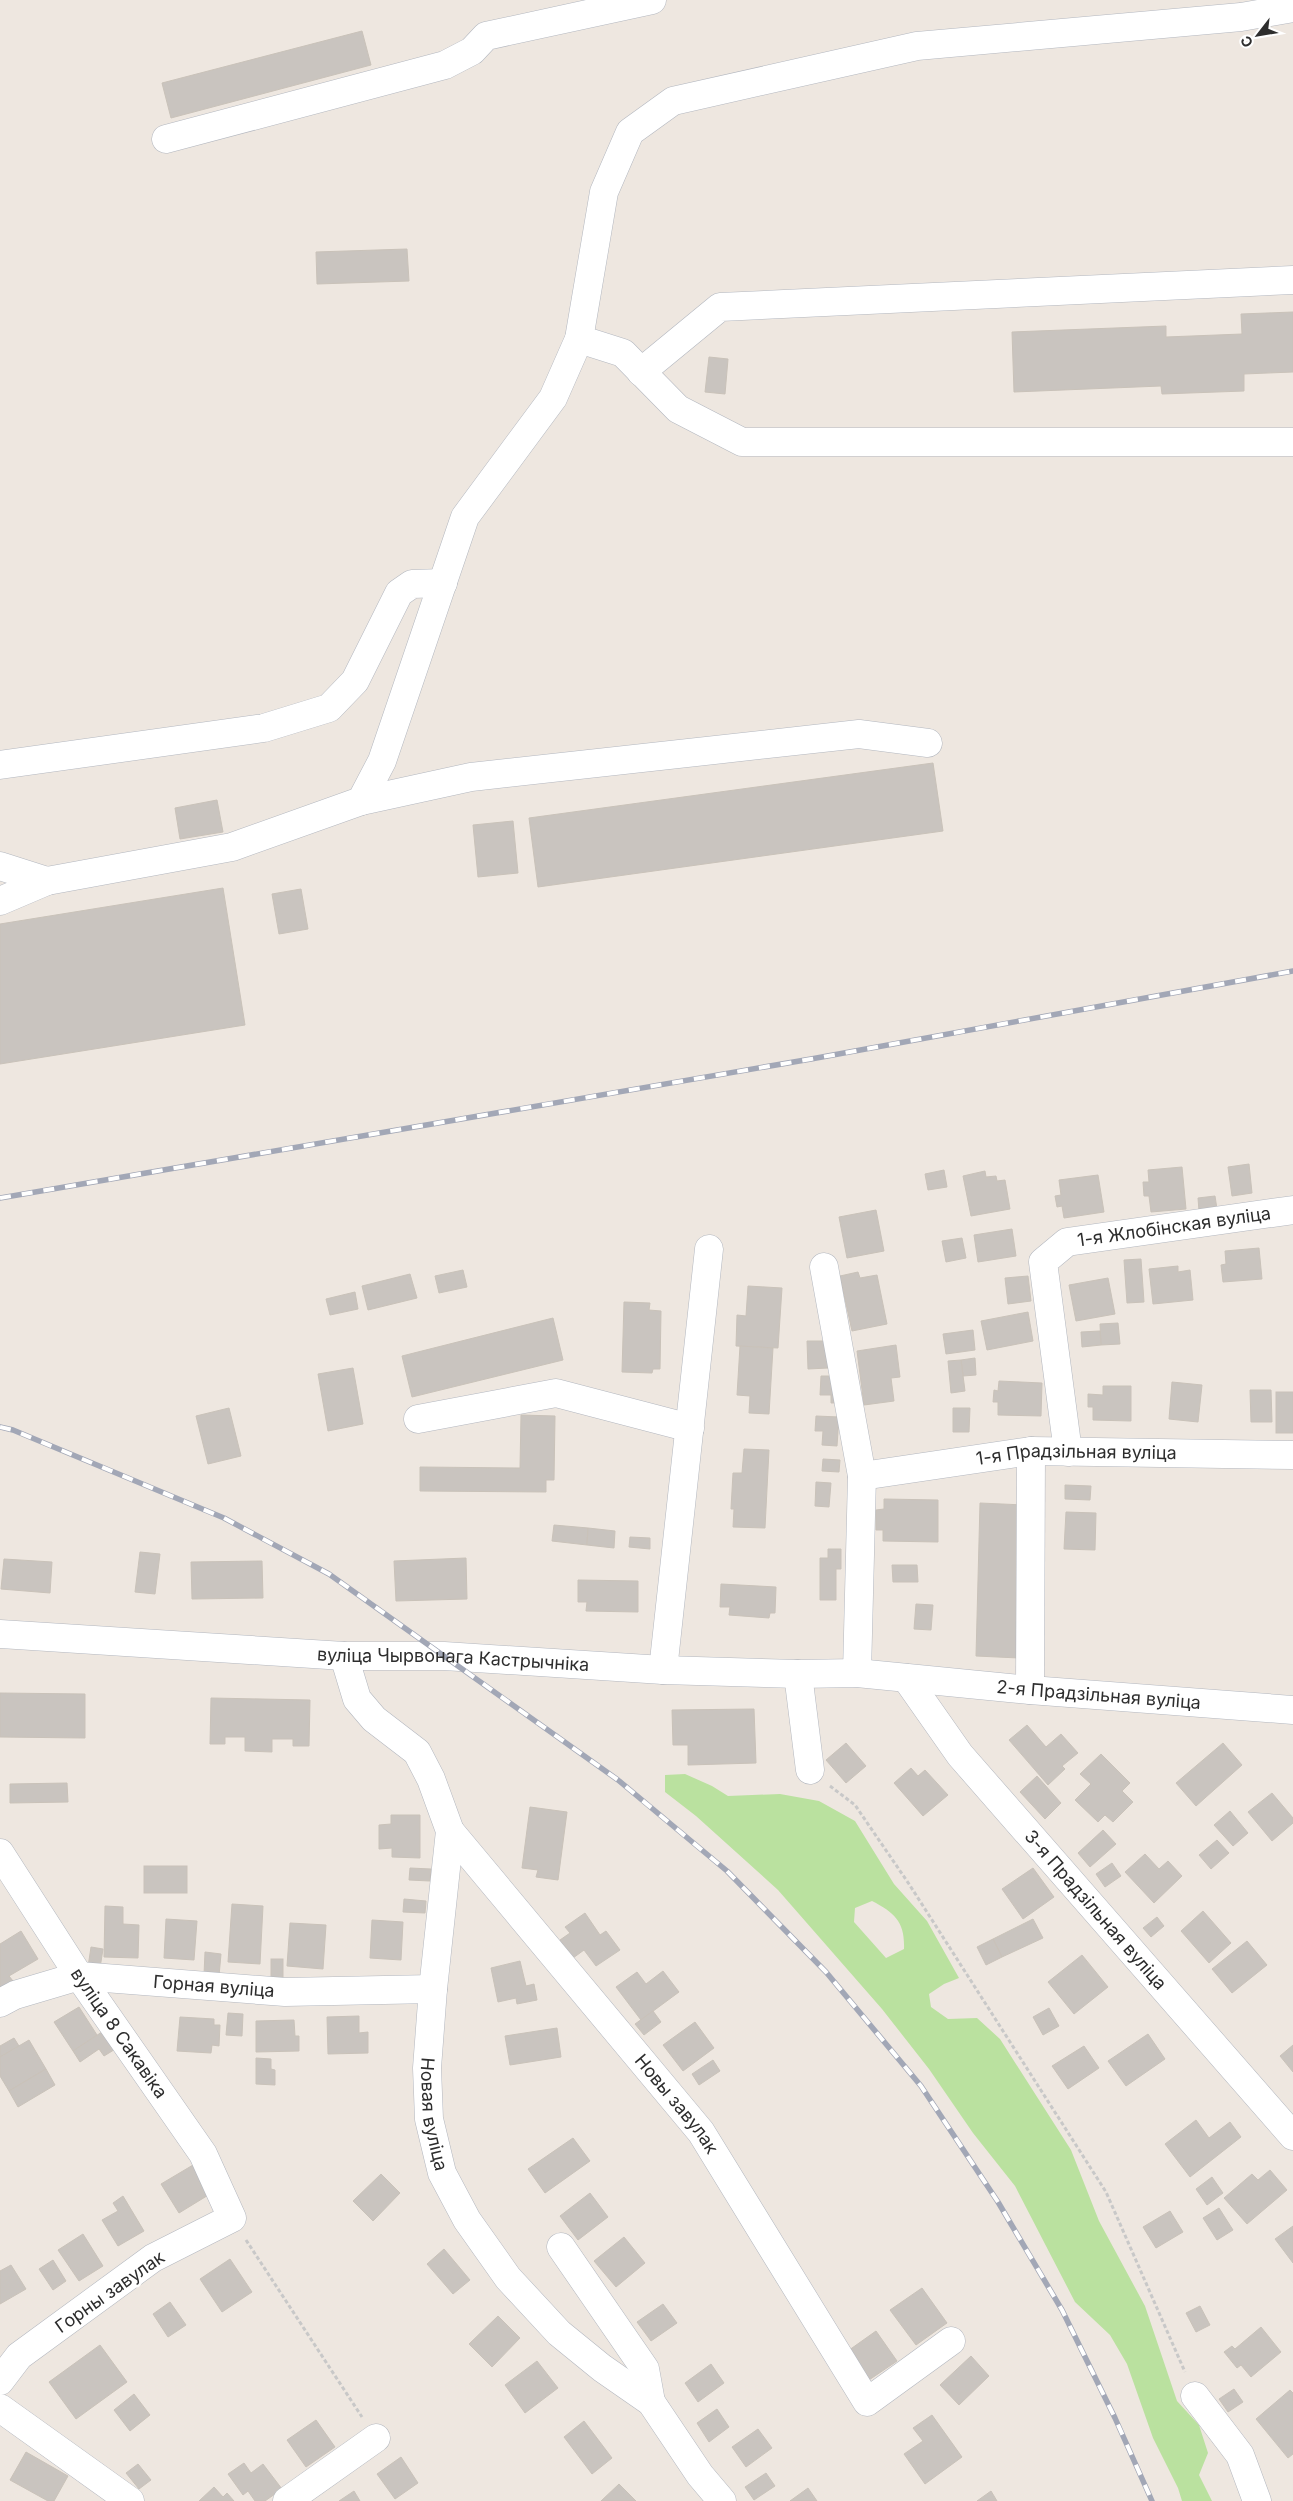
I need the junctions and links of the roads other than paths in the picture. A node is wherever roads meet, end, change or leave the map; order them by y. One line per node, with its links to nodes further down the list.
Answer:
1 (652, 0): 3 (street)
2 (1293, 8): 5 (street)
3 (166, 138)
4 (1293, 280): 6 (street)
5 (579, 339): 6 (street); 8 (street)
6 (641, 372): 7 (street)
7 (1293, 442)
8 (443, 583): 10 (street); 11 (street)
9 (928, 743): 11 (street)
10 (0, 765)
11 (361, 801): 13 (street)
12 (0, 866): 13 (street)
13 (47, 881): 14 (street)
14 (0, 900)
15 (1293, 1210): 21 (street, 1-я Жлобінская вуліца)
16 (710, 1249): 19 (street)
17 (824, 1268): 23 (street)
18 (418, 1419): 19 (street)
19 (690, 1428): 26 (street)
20 (1030, 1451): 21 (street, 1-я Прадзільная вуліца); 23 (street, 1-я Прадзільная вуліца); 30 (street)
21 (1068, 1452): 22 (street, 1-я Прадзільная вуліца)
22 (1293, 1455)
23 (862, 1476): 27 (street)
24 (0, 1634): 25 (street, вуліца Чырвонага Кастрычніка)
25 (344, 1656): 26 (street, вуліца Чырвонага Кастрычніка); 33 (street, Новая вуліца)
26 (663, 1670): 28 (street, вуліца Чырвонага Кастрычніка)
27 (857, 1673): 28 (street, вуліца Чырвонага Кастрычніка); 29 (street, вуліца Чырвонага Кастрычніка)
28 (798, 1674): 32 (street)
29 (906, 1678): 30 (street, 2-я Прадзільная вуліца); 38 (street, 3-я Прадзільная вуліца)
30 (1030, 1690): 31 (street, 2-я Прадзільная вуліца)
31 (1293, 1710)
32 (810, 1770)
33 (450, 1831): 36 (street, Новая вуліца); 41 (street, Новы завулак)
34 (0, 1853): 35 (street, вуліца 8 Сакавіка)
35 (79, 1976): 36 (street, Горная вуліца); 37 (street, Горная вуліца); 39 (street, вуліца 8 Сакавіка)
36 (433, 1988): 44 (street, Новая вуліца)
37 (0, 2003)
38 (1293, 2136)
39 (232, 2218): 42 (street, Горны завулак)
40 (561, 2247): 44 (street)
41 (951, 2341)
42 (0, 2381)
43 (1195, 2396): 50 (street)
44 (651, 2402): 49 (street, Новая вуліца)
45 (0, 2408): 47 (street)
46 (376, 2438): 48 (street)
47 (130, 2501)
48 (287, 2501)
49 (722, 2501)
50 (1257, 2501)

